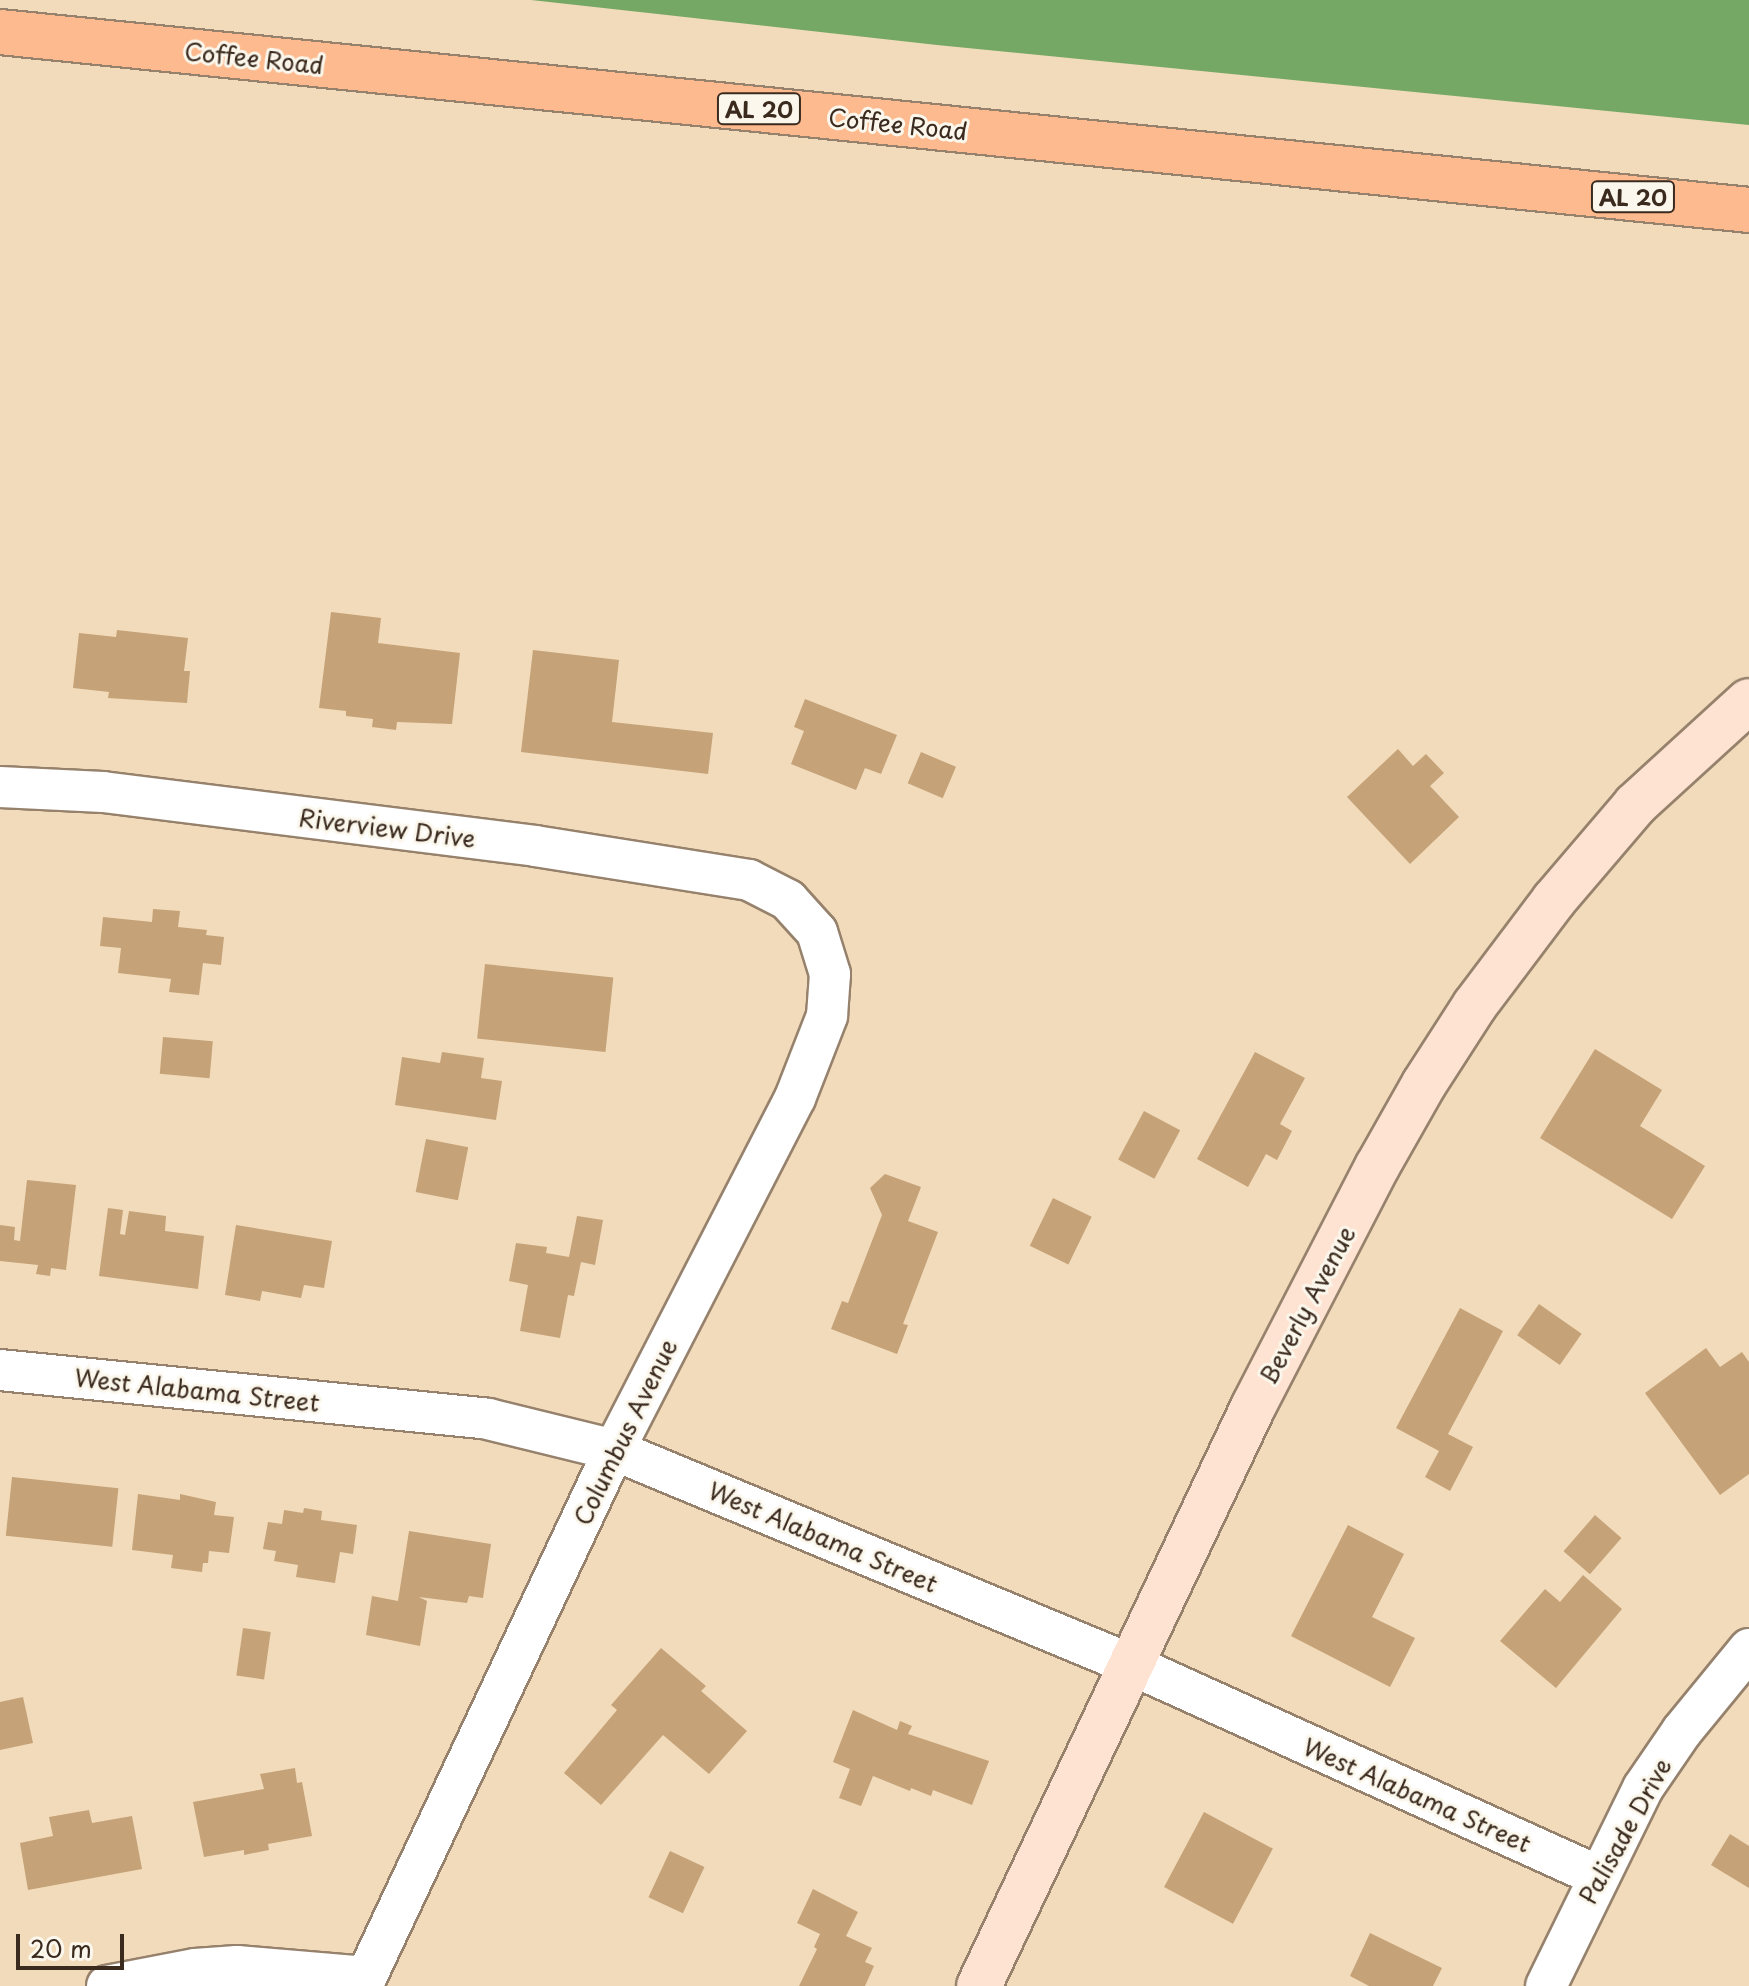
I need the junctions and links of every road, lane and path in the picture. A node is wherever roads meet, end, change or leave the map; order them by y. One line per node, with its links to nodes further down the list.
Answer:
1 (0, 32): 2 (main road, Coffee Road / AL 20)
2 (1749, 210)
3 (1749, 701): 9 (street, Beverly Avenue)
4 (0, 787): 5 (street, Riverview Drive)
5 (770, 891): 7 (street, Columbus Avenue)
6 (0, 1370): 7 (street, West Alabama Street)
7 (614, 1450): 9 (street, West Alabama Street); 11 (street, Columbus Avenue)
8 (1749, 1649): 10 (street, Palisade Drive)
9 (1132, 1665): 10 (street, West Alabama Street); 13 (street, Beverly Avenue)
10 (1598, 1876): 14 (street, Palisade Drive)
11 (365, 1982): 12 (street)
12 (107, 1986)
13 (979, 1986)
14 (1546, 1986)

